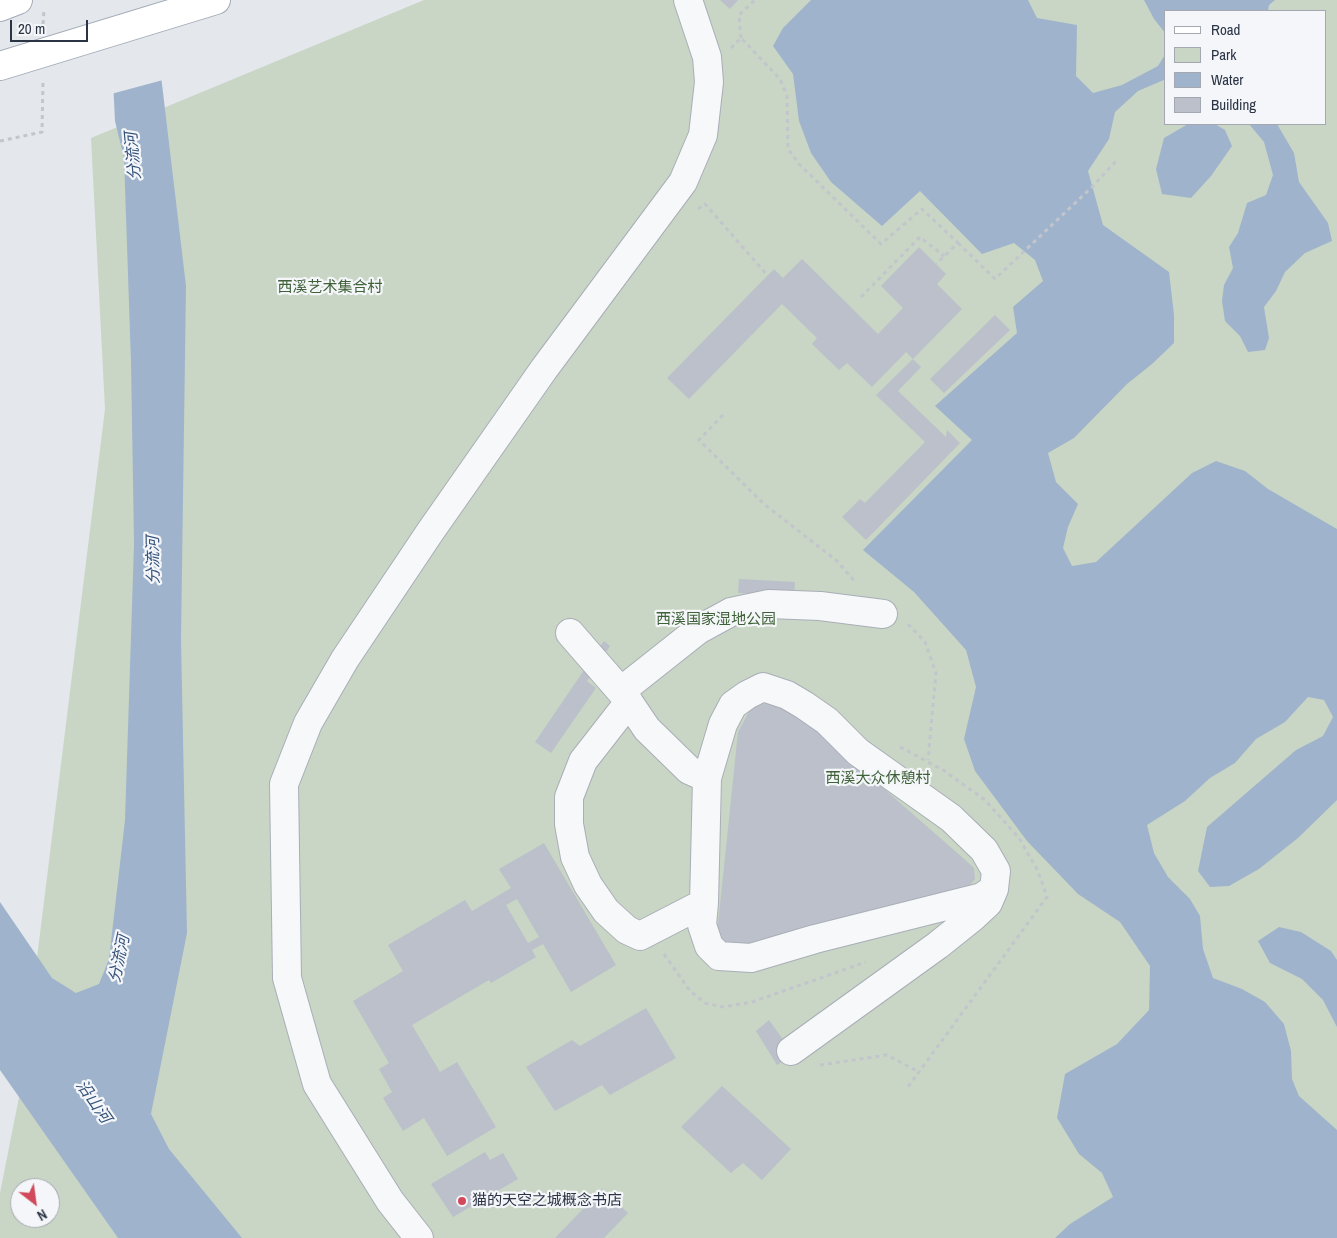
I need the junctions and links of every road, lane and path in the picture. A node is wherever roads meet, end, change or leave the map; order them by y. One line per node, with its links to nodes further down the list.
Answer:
1 (18, 0): 5 (main road)
2 (216, 0): 8 (main road)
3 (688, 0): 7 (street)
4 (755, 0): 6 (path)
5 (0, 7)
6 (742, 38): 7 (path); 11 (path)
7 (706, 56): 26 (street)
8 (0, 66)
9 (1117, 160): 11 (path)
10 (691, 214): 14 (path)
11 (958, 243): 12 (path)
12 (944, 256): 13 (path); 15 (path)
13 (936, 264)
14 (768, 276)
15 (861, 298)
16 (723, 415): 17 (path)
17 (883, 614): 19 (street); 20 (path)
18 (570, 633): 19 (street)
19 (625, 697): 21 (street); 23 (street)
20 (928, 760)
21 (707, 778): 22 (street); 23 (street)
22 (994, 889): 23 (street); 24 (street)
23 (704, 903)
24 (800, 1058): 25 (path)
25 (919, 1072)
26 (420, 1238)

